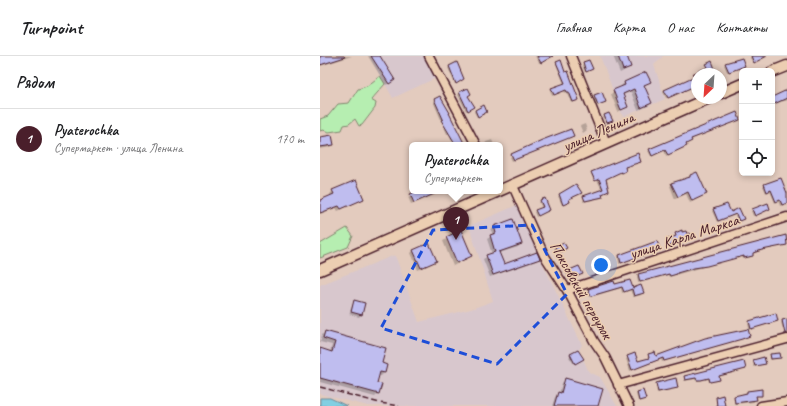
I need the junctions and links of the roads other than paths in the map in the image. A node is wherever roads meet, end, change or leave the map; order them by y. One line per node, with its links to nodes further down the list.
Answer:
1 (429, 56): 8 (street)
2 (571, 56): 9 (street)
3 (787, 66): 4 (main road)
4 (775, 71)
5 (739, 85): 6 (main road)
6 (727, 90)
7 (696, 104): 9 (main road, улица Ленина)
8 (474, 142)
9 (606, 144): 10 (main road, улица Ленина)
10 (513, 186): 11 (main road, улица Ленина); 15 (street, Поксовский переулок)
11 (503, 190)
12 (492, 194): 14 (main road, улица Ленина)
13 (787, 217): 15 (street, улица Карла Маркса)
14 (320, 270)
15 (567, 290): 17 (street, Поксовский переулок)
16 (787, 339): 17 (street)
17 (618, 385): 19 (street, Поксовский переулок)
18 (787, 402): 20 (street)
19 (629, 406)
20 (761, 406)

